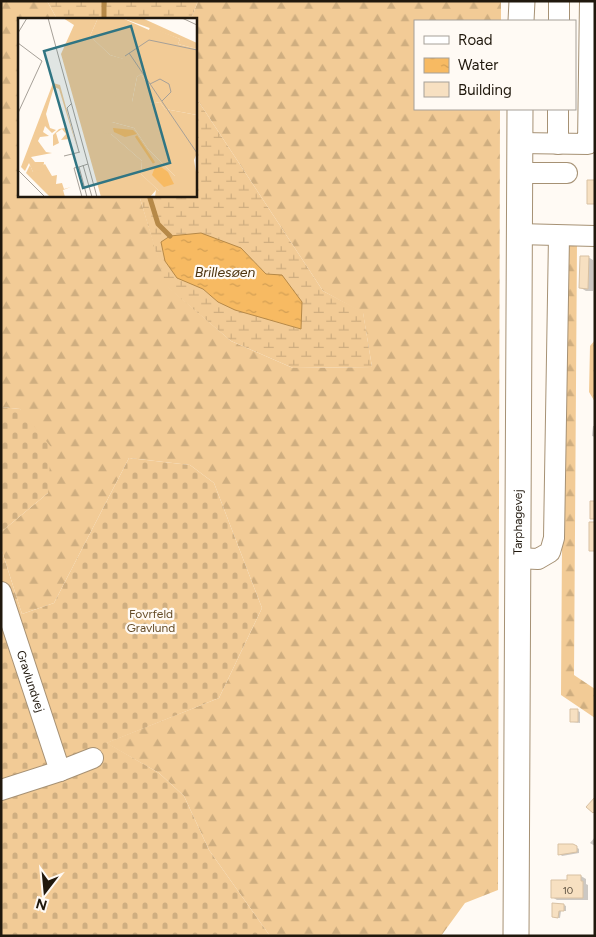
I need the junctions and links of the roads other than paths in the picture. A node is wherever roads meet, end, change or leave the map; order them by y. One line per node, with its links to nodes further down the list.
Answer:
1 (522, 1): 4 (main road)
2 (559, 1): 5 (street)
3 (590, 1): 10 (street)
4 (521, 20)
5 (559, 20)
6 (520, 110): 8 (main road, Tarphagevej)
7 (558, 110): 9 (street)
8 (519, 144): 9 (street); 11 (main road, Tarphagevej)
9 (558, 144): 10 (street)
10 (592, 144)
11 (519, 173): 12 (street); 13 (main road, Tarphagevej)
12 (567, 173)
13 (518, 234): 14 (street); 16 (main road, Tarphagevej)
14 (559, 236): 15 (street); 16 (street)
15 (595, 236)
16 (517, 558): 21 (main road, Tarphagevej)
17 (1, 592): 19 (street, Gravlundvej)
18 (92, 758): 19 (street)
19 (60, 771): 20 (street)
20 (1, 790)
21 (516, 936)

